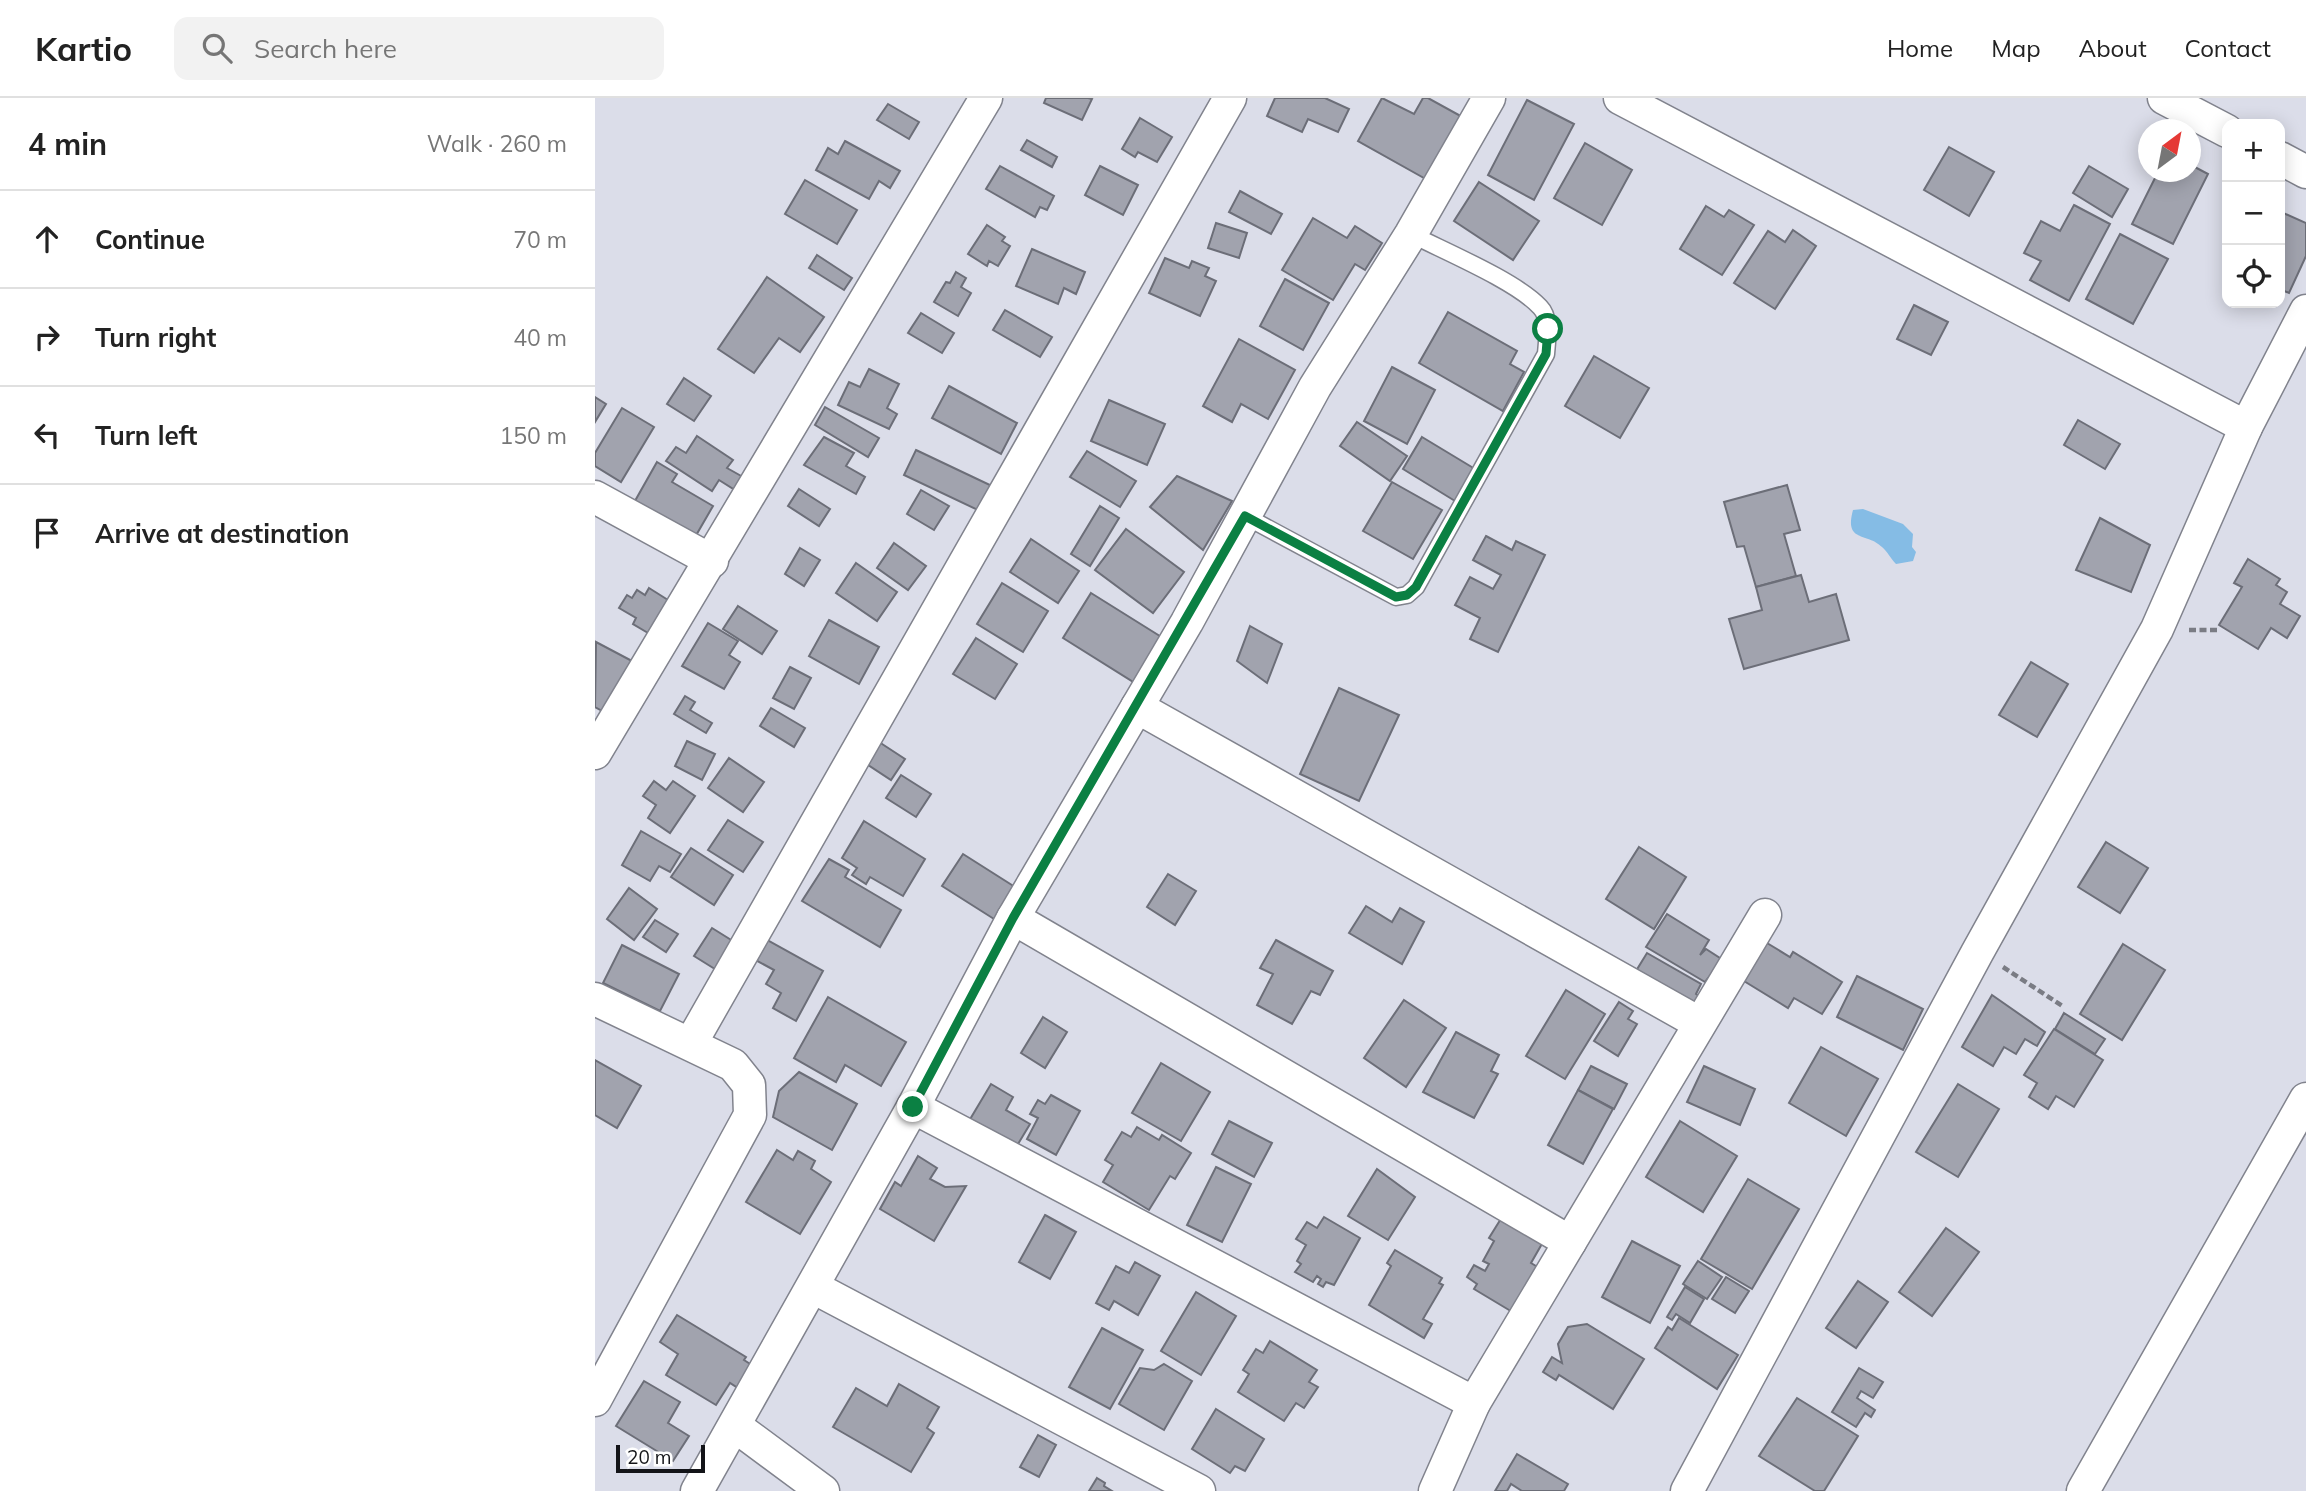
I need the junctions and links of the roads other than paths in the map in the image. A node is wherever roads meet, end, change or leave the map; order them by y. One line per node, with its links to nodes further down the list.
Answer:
1 (986, 98): 12 (street)
2 (1230, 98): 19 (street)
3 (1489, 98): 7 (street)
4 (1620, 98): 9 (street)
5 (2164, 98): 6 (street)
6 (2222, 128)
7 (1411, 234): 11 (street); 11 (lane)
8 (2306, 310): 9 (street)
9 (2246, 426): 31 (street)
10 (595, 497): 12 (street)
11 (1245, 516): 13 (street)
12 (712, 561): 14 (street)
13 (1137, 707): 16 (street); 18 (street)
14 (595, 753)
15 (1765, 915): 18 (street)
16 (1013, 918): 21 (street); 22 (street)
17 (595, 999): 19 (street)
18 (1699, 1023): 22 (street)
19 (691, 1043): 24 (street)
20 (2306, 1099): 32 (street)
21 (913, 1107): 23 (street); 25 (street)
22 (1570, 1242): 25 (street)
23 (813, 1287): 26 (street); 29 (street)
24 (595, 1400)
25 (1474, 1402): 30 (street)
26 (735, 1426): 27 (street); 28 (street)
27 (697, 1491)
28 (823, 1491)
29 (1199, 1491)
30 (1435, 1491)
31 (1686, 1491)
32 (2083, 1491)

